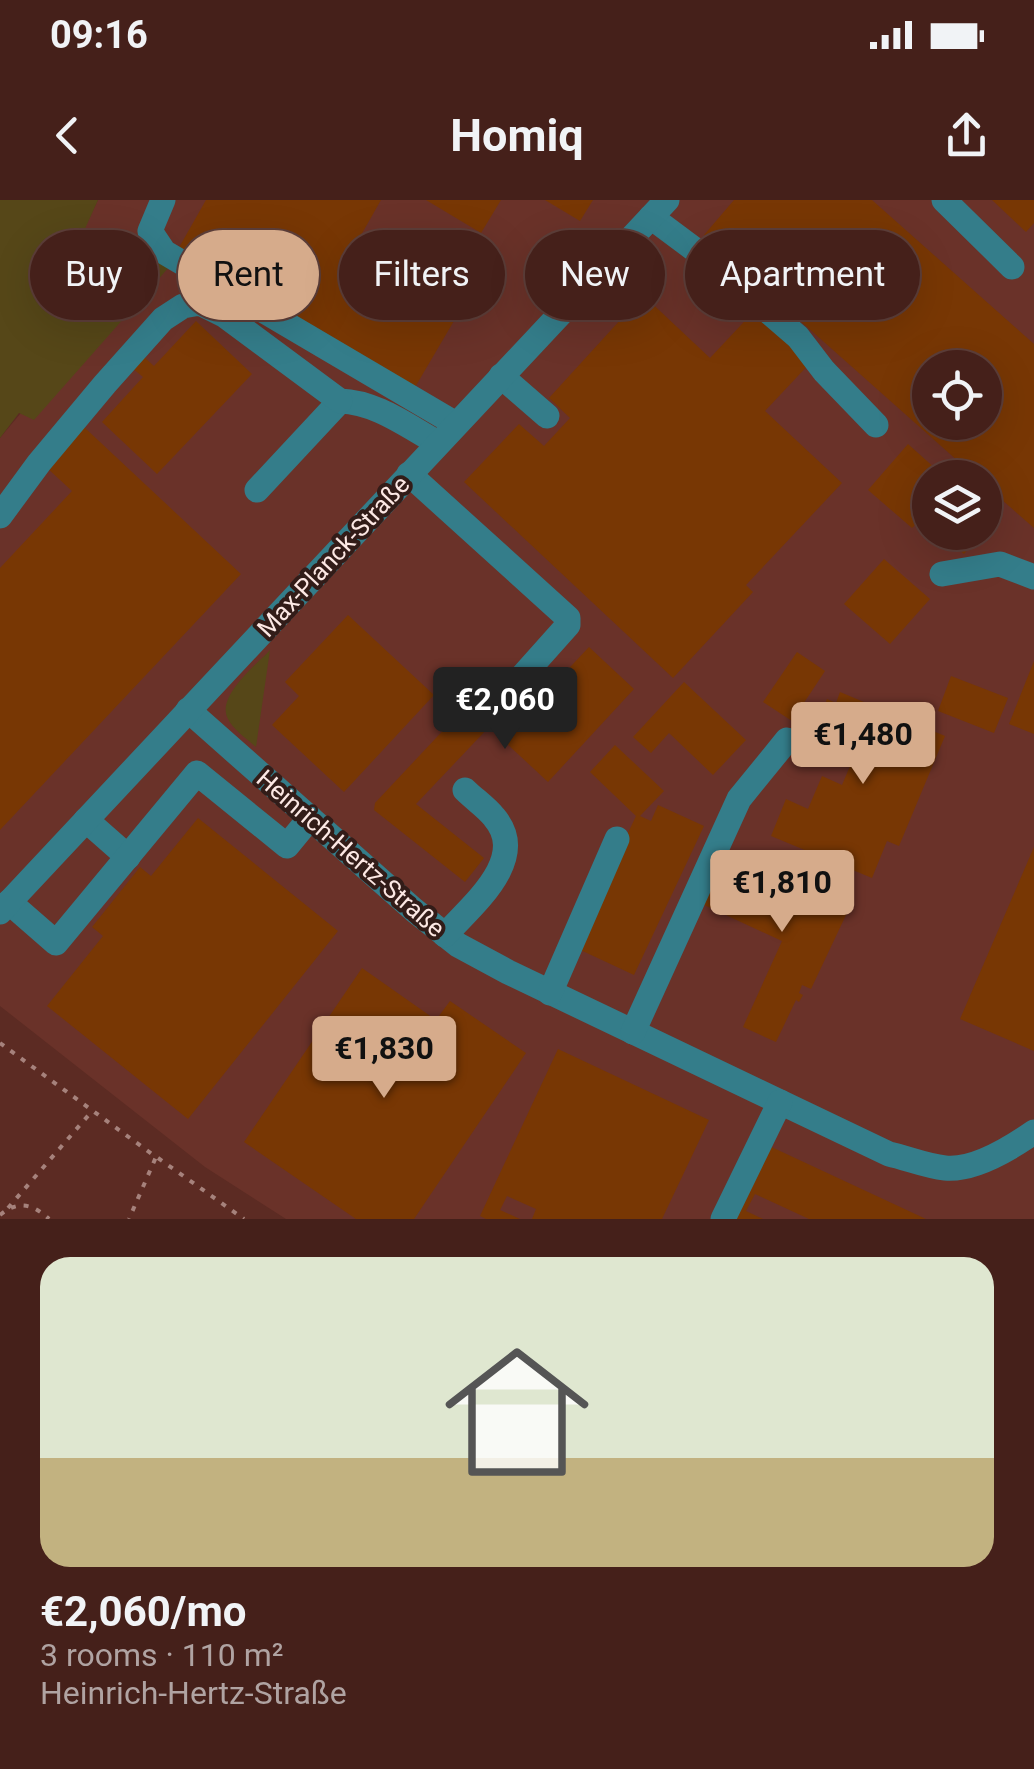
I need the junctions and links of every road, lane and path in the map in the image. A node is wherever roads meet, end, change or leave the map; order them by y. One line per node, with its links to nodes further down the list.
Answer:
1 (163, 200): 8 (street)
2 (944, 200): 4 (street)
3 (659, 209): 5 (street, Max-Planck-Straße); 9 (street)
4 (1012, 267)
5 (501, 376): 7 (street); 8 (street, Max-Planck-Straße)
6 (340, 401): 10 (street); 12 (street); 13 (street)
7 (548, 416)
8 (456, 424): 10 (street, Max-Planck-Straße)
9 (876, 425)
10 (438, 443): 11 (street, Max-Planck-Straße)
11 (409, 474): 16 (street); 17 (street, Max-Planck-Straße)
12 (256, 490)
13 (0, 516)
14 (942, 574): 15 (street)
15 (1034, 577)
16 (518, 681)
17 (188, 710): 20 (street, Heinrich-Hertz-Straße); 21 (street, Max-Planck-Straße)
18 (787, 740): 27 (street)
19 (465, 790): 25 (street)
20 (310, 818): 23 (street); 25 (street, Heinrich-Hertz-Straße)
21 (86, 820): 23 (street); 24 (street, Max-Planck-Straße)
22 (618, 840): 26 (street)
23 (128, 857): 24 (street)
24 (5, 907)
25 (446, 935): 26 (street, Heinrich-Hertz-Straße)
26 (550, 992): 27 (street, Heinrich-Hertz-Straße)
27 (632, 1032): 29 (street, Heinrich-Hertz-Straße)
28 (0, 1042): 30 (path)
29 (780, 1102): 31 (street, Heinrich-Hertz-Straße); 38 (street)
30 (93, 1110): 32 (path); 33 (path)
31 (1034, 1132)
32 (156, 1157): 36 (path); 37 (path)
33 (8, 1208): 34 (path); 35 (path)
34 (0, 1215)
35 (50, 1219)
36 (130, 1219)
37 (244, 1219)
38 (723, 1219)

